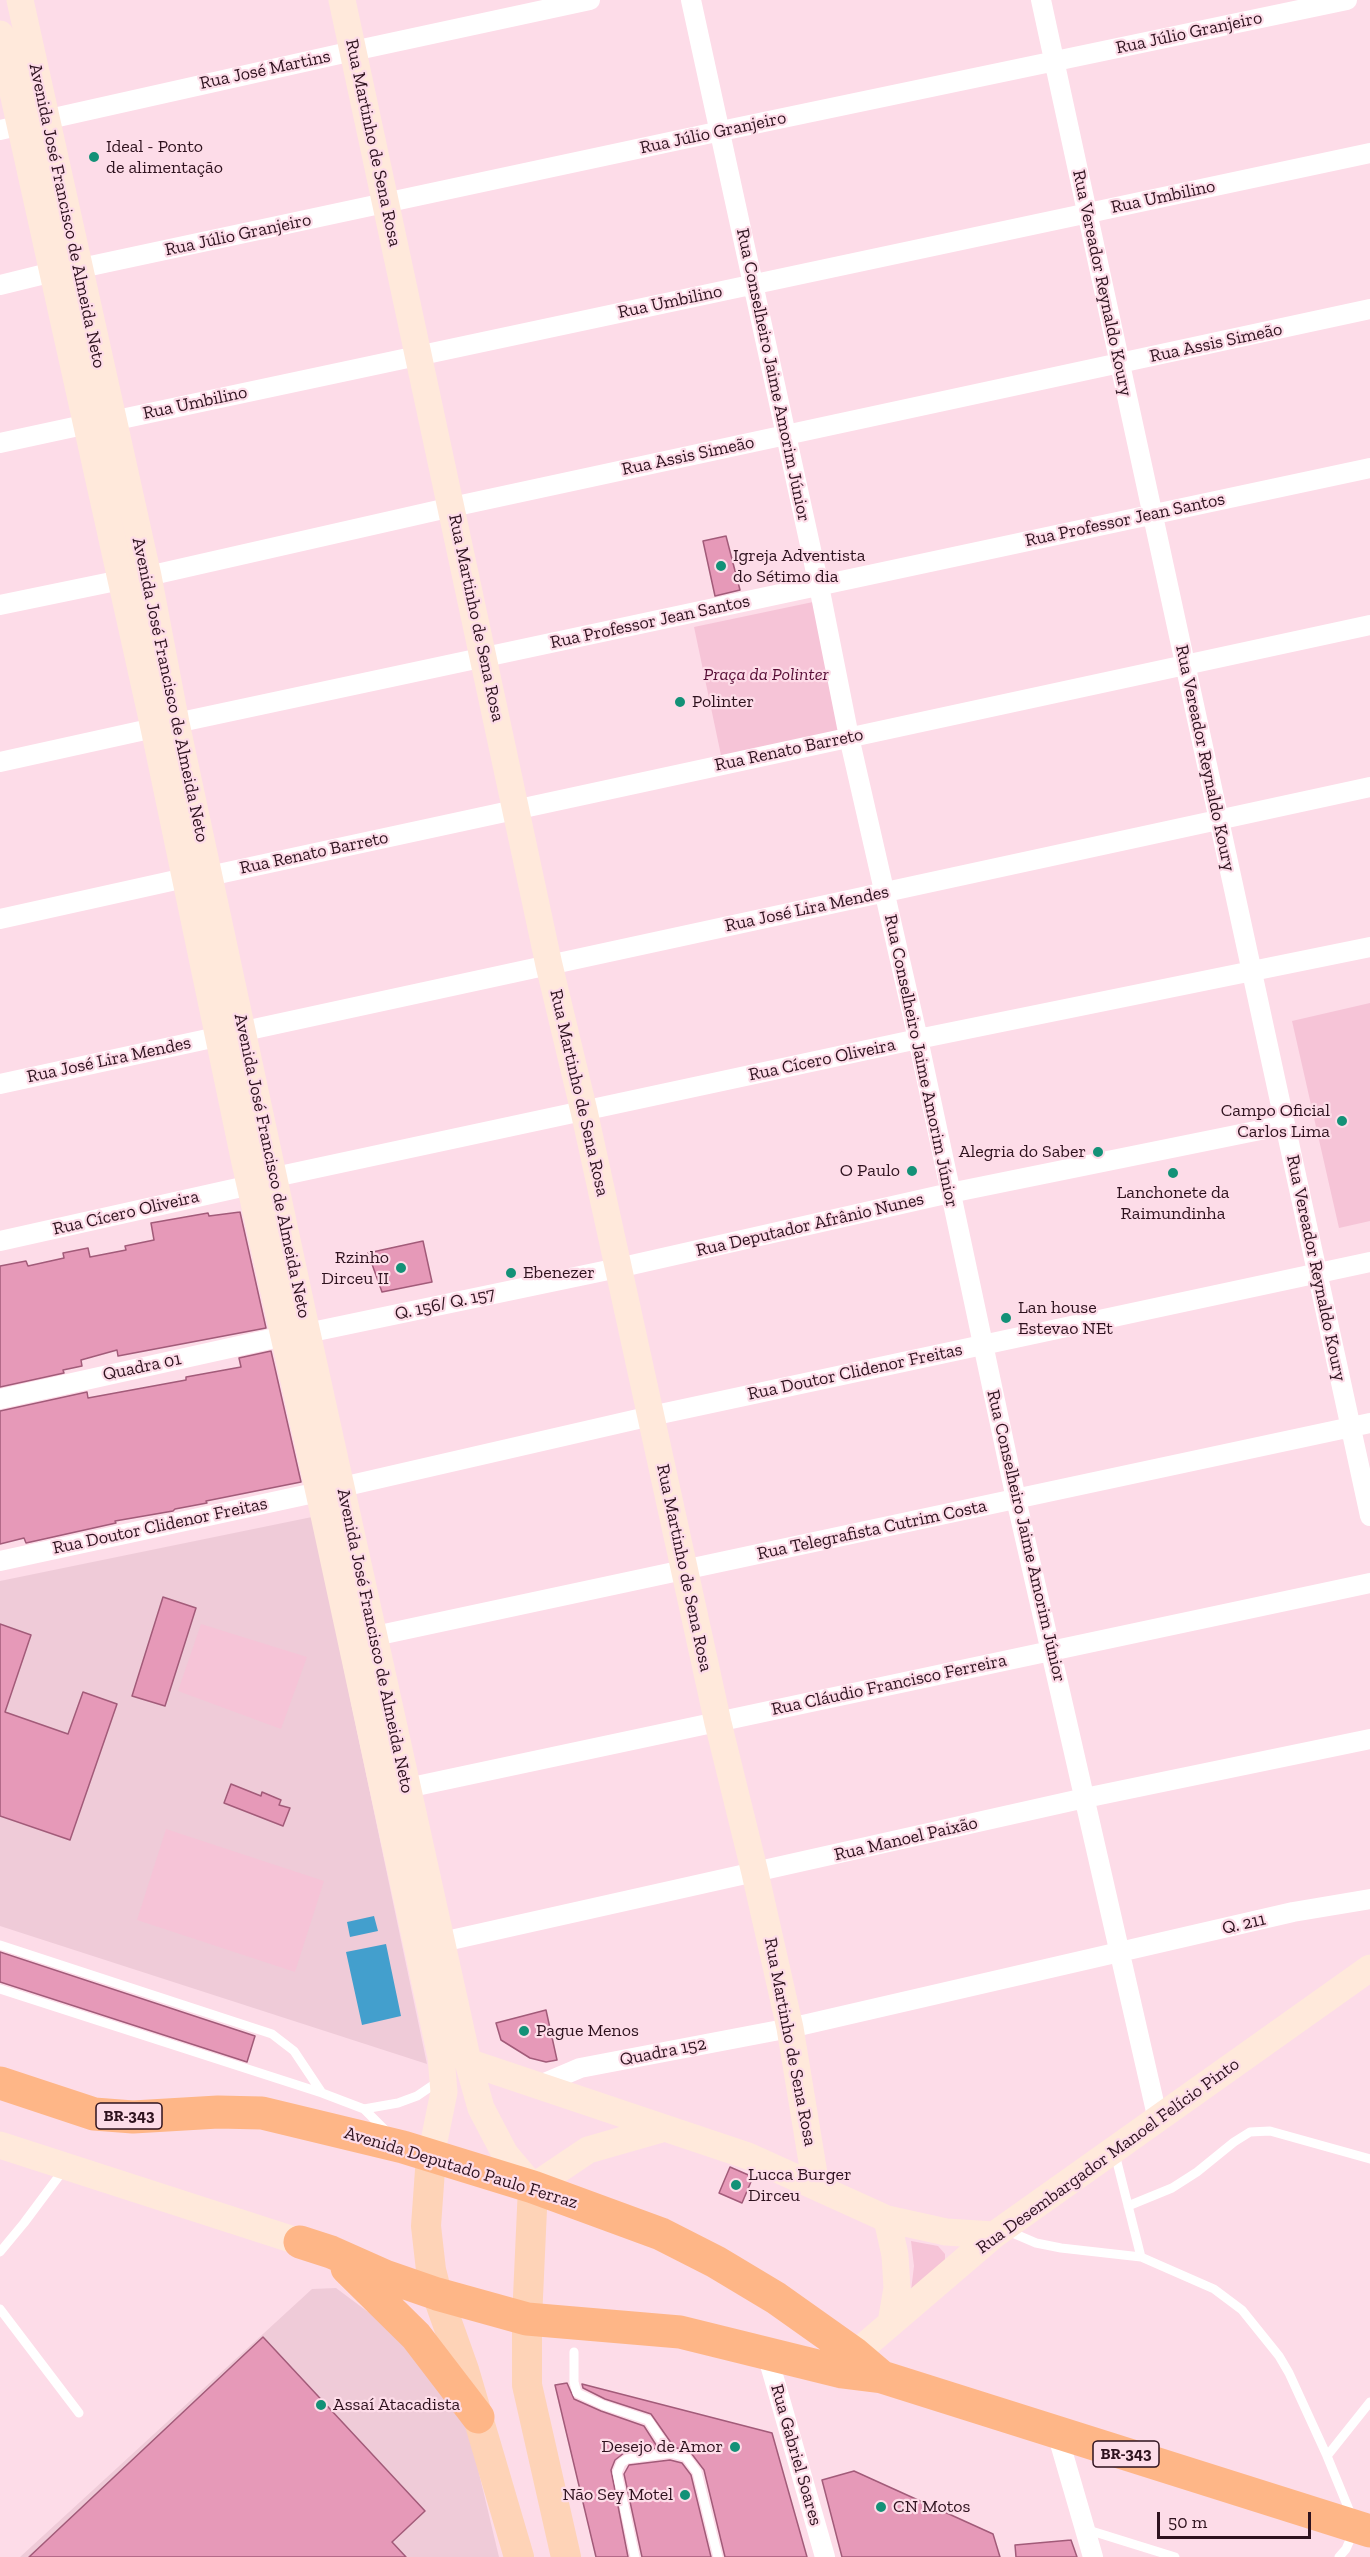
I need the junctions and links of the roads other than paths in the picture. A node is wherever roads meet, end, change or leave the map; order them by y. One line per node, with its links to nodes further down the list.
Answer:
1 (20, 0): 10 (main road, Avenida José Francisco de Almeida Neto)
2 (342, 0): 8 (main road, Rua Martinho de Sena Rosa)
3 (590, 0): 8 (street, Rua José Martins)
4 (691, 0): 11 (street, Rua Conselheiro Jaime Amorim Júnior)
5 (1041, 0): 9 (street, Rua Vereador Reynaldo Koury)
6 (1347, 0): 9 (street, Rua Júlio Granjeiro)
7 (0, 34): 10 (main road, Avenida José Francisco de Almeida Neto)
8 (353, 51): 10 (street, Rua José Martins); 13 (main road, Rua Martinho de Sena Rosa)
9 (1054, 62): 11 (street, Rua Júlio Granjeiro); 14 (street, Rua Vereador Reynaldo Koury)
10 (22, 125): 15 (main road, Avenida José Francisco de Almeida Neto); 16 (main road, Avenida José Francisco de Almeida Neto)
11 (721, 131): 13 (street, Rua Júlio Granjeiro); 17 (street, Rua Conselheiro Jaime Amorim Júnior)
12 (1370, 153): 14 (street, Rua Umbilino)
13 (386, 204): 15 (street, Rua Júlio Granjeiro); 20 (main road, Rua Martinho de Sena Rosa)
14 (1087, 213): 17 (street, Rua Umbilino); 21 (street, Rua Vereador Reynaldo Koury)
15 (81, 268): 22 (main road, Avenida José Francisco de Almeida Neto)
16 (53, 272): 18 (street); 22 (main road, Avenida José Francisco de Almeida Neto)
17 (753, 284): 20 (street, Rua Umbilino); 23 (street, Rua Conselheiro Jaime Amorim Júnior)
18 (0, 285)
19 (1370, 309): 21 (street, Rua Assis Simeão)
20 (419, 355): 22 (street, Rua Umbilino); 26 (main road, Rua Martinho de Sena Rosa)
21 (1119, 364): 23 (street, Rua Assis Simeão); 27 (street, Rua Vereador Reynaldo Koury)
22 (100, 422): 24 (street, Rua Umbilino); 28 (main road, Avenida José Francisco de Almeida Neto); 29 (main road, Avenida José Francisco de Almeida Neto)
23 (786, 435): 26 (street, Rua Assis Simeão); 30 (street, Rua Conselheiro Jaime Amorim Júnior)
24 (0, 443)
25 (1370, 468): 27 (street, Rua Professor Jean Santos)
26 (452, 507): 28 (street, Rua Assis Simeão); 33 (main road, Rua Martinho de Sena Rosa)
27 (1153, 515): 30 (street, Rua Professor Jean Santos); 34 (street, Rua Vereador Reynaldo Koury)
28 (148, 576): 35 (main road, Avenida José Francisco de Almeida Neto)
29 (121, 580): 31 (street); 35 (main road, Avenida José Francisco de Almeida Neto)
30 (819, 586): 33 (street, Rua Professor Jean Santos); 36 (street, Rua Conselheiro Jaime Amorim Júnior)
31 (0, 605)
32 (1370, 625): 34 (street, Rua Renato Barreto)
33 (484, 657): 35 (street, Rua Professor Jean Santos); 39 (main road, Rua Martinho de Sena Rosa)
34 (1185, 665): 36 (street, Rua Renato Barreto); 40 (street, Rua Vereador Reynaldo Koury)
35 (165, 726): 37 (street, Rua Professor Jean Santos); 41 (main road, Avenida José Francisco de Almeida Neto)
36 (849, 737): 39 (street, Rua Renato Barreto); 42 (street, Rua Conselheiro Jaime Amorim Júnior)
37 (0, 762)
38 (1370, 787): 40 (street, Rua José Lira Mendes)
39 (516, 808): 41 (street, Rua Renato Barreto); 45 (main road, Rua Martinho de Sena Rosa)
40 (1219, 819): 42 (street, Rua José Lira Mendes); 46 (street, Rua Vereador Reynaldo Koury)
41 (197, 877): 43 (street, Rua Renato Barreto); 47 (main road, Avenida José Francisco de Almeida Neto)
42 (883, 892): 45 (street, Rua José Lira Mendes); 48 (street, Rua Conselheiro Jaime Amorim Júnior)
43 (0, 919)
44 (1370, 947): 46 (street, Rua Cícero Oliveira)
45 (549, 965): 47 (street, Rua José Lira Mendes); 50 (main road, Rua Martinho de Sena Rosa)
46 (1252, 972): 48 (street, Rua Cícero Oliveira); 51 (street, Rua Vereador Reynaldo Koury)
47 (231, 1033): 49 (street, Rua José Lira Mendes); 52 (main road, Avenida José Francisco de Almeida Neto)
48 (918, 1039): 50 (street, Rua Cícero Oliveira); 53 (street, Rua Conselheiro Jaime Amorim Júnior)
49 (0, 1084)
50 (584, 1111): 52 (street, Rua Cícero Oliveira); 56 (main road, Rua Martinho de Sena Rosa)
51 (1285, 1125): 53 (street, Rua Deputador Afrânio Nunes); 57 (street, Rua Vereador Reynaldo Koury)
52 (263, 1181): 54 (street, Rua Cícero Oliveira); 58 (main road, Avenida José Francisco de Almeida Neto)
53 (950, 1193): 56 (street, Rua Deputador Afrânio Nunes); 59 (street, Rua Conselheiro Jaime Amorim Júnior)
54 (0, 1241)
55 (1370, 1262): 57 (street, Rua Doutor Clidenor Freitas)
56 (618, 1268): 58 (street, Q. 156/ Q. 157); 61 (main road, Rua Martinho de Sena Rosa)
57 (1317, 1274): 59 (street, Rua Doutor Clidenor Freitas); 62 (street, Rua Vereador Reynaldo Koury)
58 (296, 1334): 60 (street, Quadra 01); 63 (main road, Avenida José Francisco de Almeida Neto)
59 (983, 1345): 61 (street, Rua Doutor Clidenor Freitas); 64 (street, Rua Conselheiro Jaime Amorim Júnior)
60 (0, 1399)
61 (651, 1416): 63 (street, Rua Doutor Clidenor Freitas); 67 (main road, Rua Martinho de Sena Rosa)
62 (1360, 1425): 64 (street, Rua Telegrafista Cutrim Costa); 65 (street, Rua Vereador Reynaldo Koury)
63 (330, 1489): 66 (street, Rua Doutor Clidenor Freitas); 69 (main road, Avenida José Francisco de Almeida Neto); 84 (main road, Avenida José Francisco de Almeida Neto)
64 (1016, 1499): 67 (street, Rua Telegrafista Cutrim Costa); 70 (street, Rua Conselheiro Jaime Amorim Júnior)
65 (1370, 1516)
66 (0, 1561)
67 (684, 1570): 69 (street, Rua Telegrafista Cutrim Costa); 71 (main road, Rua Martinho de Sena Rosa)
68 (1370, 1583): 70 (street, Rua Cláudio Francisco Ferreira)
69 (375, 1636): 73 (main road, Avenida José Francisco de Almeida Neto)
70 (1051, 1650): 71 (street, Rua Cláudio Francisco Ferreira); 74 (street, Rua Conselheiro Jaime Amorim Júnior)
71 (718, 1723): 73 (street, Rua Cláudio Francisco Ferreira); 75 (main road, Rua Martinho de Sena Rosa)
72 (1370, 1739): 74 (street, Rua Manoel Paixão)
73 (407, 1788): 77 (main road, Avenida José Francisco de Almeida Neto)
74 (1085, 1798): 75 (street, Rua Manoel Paixão); 79 (street, Rua Conselheiro Jaime Amorim Júnior)
75 (756, 1873): 77 (street, Rua Manoel Paixão); 82 (main road, Rua Martinho de Sena Rosa)
76 (1370, 1899): 79 (street, Q. 211)
77 (442, 1942): 83 (main road, Avenida José Francisco de Almeida Neto)
78 (0, 1945): 87 (lane)
79 (1120, 1953): 82 (street, Q. 211); 89 (street, Rua Conselheiro Jaime Amorim Júnior)
80 (1370, 1968): 89 (main road, Rua Desembargador Manoel Felício Pinto)
81 (0, 1989): 87 (lane)
82 (790, 2028): 86 (street, Quadra 152); 96 (main road, Rua Martinho de Sena Rosa)
83 (468, 2062): 86 (main road); 97 (main road, Avenida José Francisco de Almeida Neto)
84 (444, 2078): 88 (lane); 92 (main road, Avenida José Francisco de Almeida Neto)
85 (0, 2083): 92 (highway, Avenida Deputado Paulo Ferraz / BR-343)
86 (540, 2085): 90 (main road)
87 (322, 2093): 88 (lane)
88 (364, 2109): 92 (lane)
89 (1158, 2120): 93 (main road, Rua Desembargador Manoel Felício Pinto)
90 (665, 2128): 96 (main road); 97 (main road)
91 (0, 2145): 95 (main road)
92 (417, 2151): 97 (highway, Avenida Deputado Paulo Ferraz / BR-343); 105 (main road, Avenida José Francisco de Almeida Neto)
93 (1114, 2151): 98 (lane); 100 (main road, Rua Desembargador Manoel Felício Pinto)
94 (1370, 2159): 98 (lane)
95 (66, 2166): 101 (main road); 102 (lane)
96 (816, 2186): 99 (main road)
97 (533, 2187): 107 (main road); 111 (highway, Avenida Deputado Paulo Ferraz / BR-343)
98 (1128, 2206): 104 (lane)
99 (887, 2219): 100 (main road); 108 (main road)
100 (998, 2232): 104 (lane); 108 (main road, Rua Desembargador Manoel Felício Pinto)
101 (300, 2242): 103 (highway, Avenida Deputado Paulo Ferraz / BR-343)
102 (0, 2252)
103 (331, 2252): 105 (highway, Avenida Deputado Paulo Ferraz / BR-343); 115 (highway)
104 (1141, 2257): 118 (lane)
105 (437, 2294): 107 (highway, Avenida Deputado Paulo Ferraz / BR-343); 115 (main road, Avenida José Francisco de Almeida Neto)
106 (0, 2308): 114 (lane)
107 (527, 2319): 110 (highway, Avenida Deputado Paulo Ferraz / BR-343); 122 (main road)
108 (891, 2323): 111 (main road, Rua Desembargador Manoel Felício Pinto)
109 (574, 2352): 117 (lane)
110 (767, 2354): 112 (highway, Avenida Deputado Paulo Ferraz / BR-343); 125 (street, Rua Gabriel Soares)
111 (855, 2354): 112 (highway, Avenida Deputado Paulo Ferraz / BR-343)
112 (882, 2377): 116 (highway, Avenida Deputado Paulo Ferraz / BR-343)
113 (1370, 2402): 118 (lane)
114 (79, 2413)
115 (478, 2417): 121 (main road, Avenida José Francisco de Almeida Neto)
116 (1057, 2433): 119 (street); 120 (highway, Avenida Deputado Paulo Ferraz / BR-343)
117 (670, 2453): 123 (lane); 124 (lane)
118 (1327, 2456): 120 (lane)
119 (1085, 2529): 126 (street); 127 (lane)
120 (1363, 2529): 128 (lane)
121 (519, 2557)
122 (566, 2557)
123 (635, 2557)
124 (718, 2557)
125 (825, 2557)
126 (1093, 2557)
127 (1175, 2557)
128 (1339, 2557)

